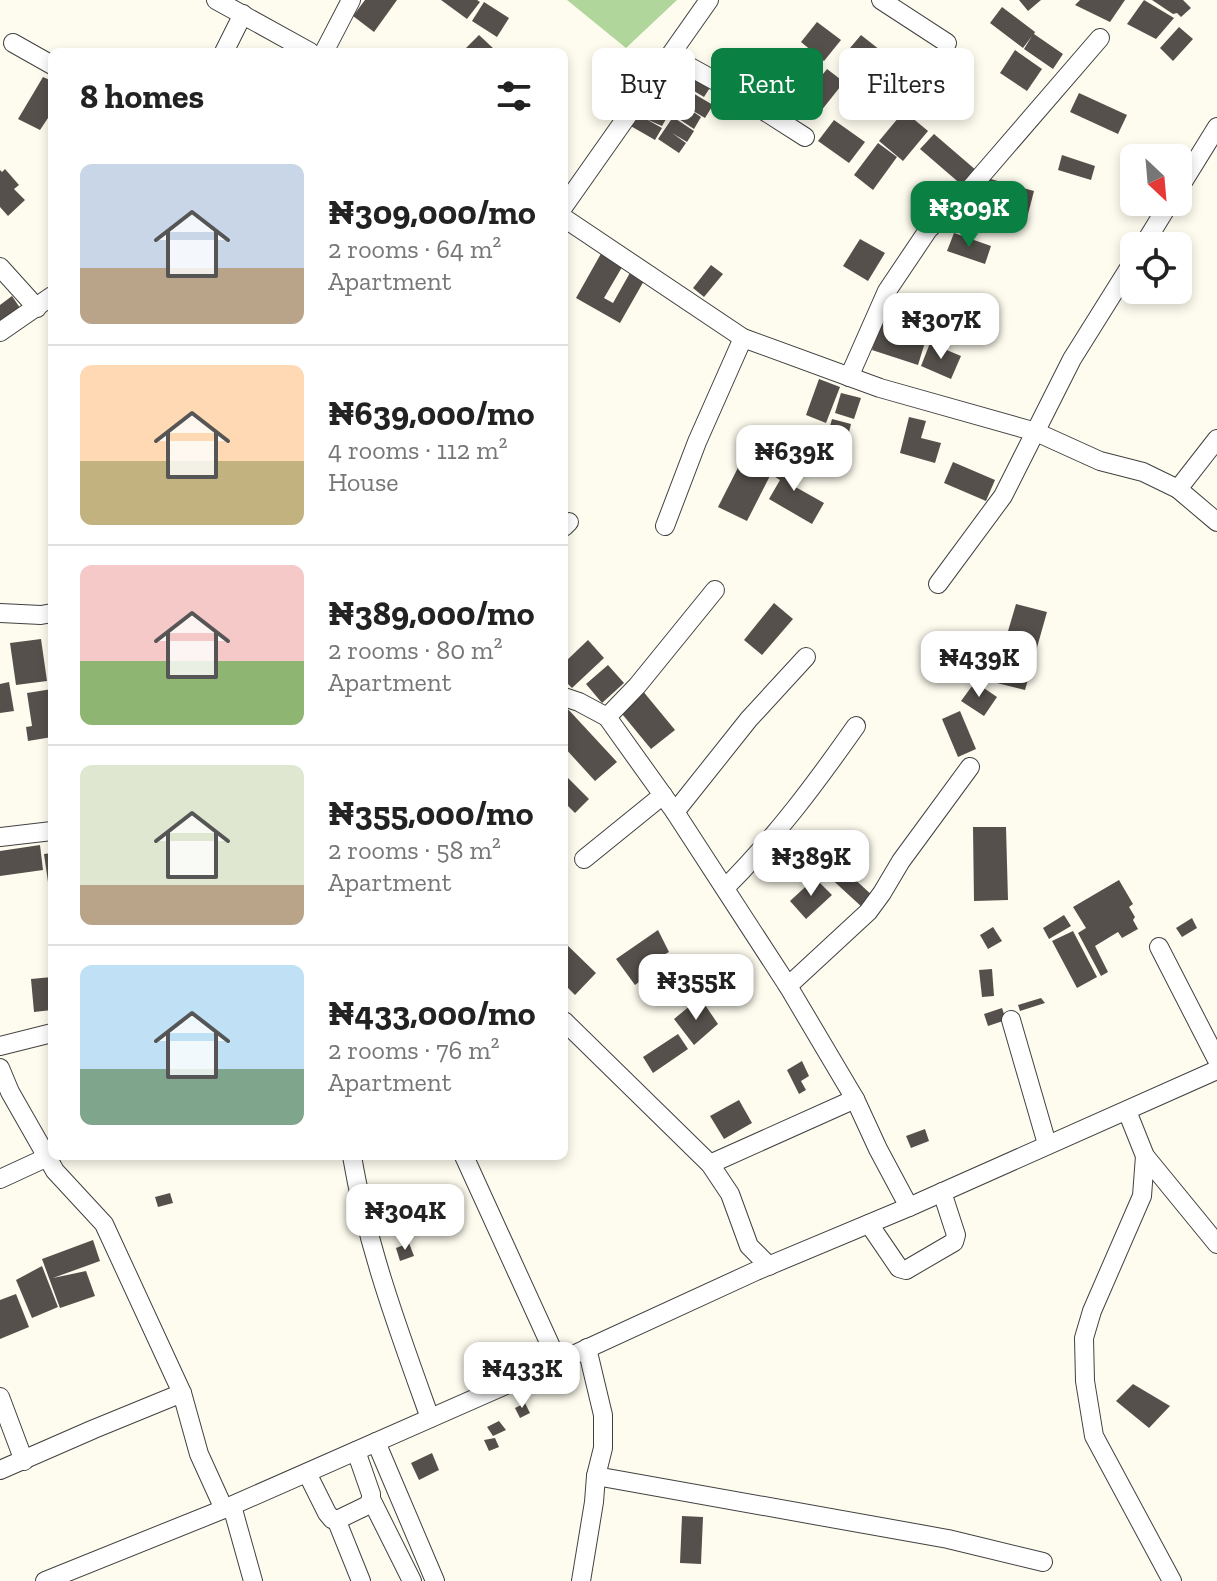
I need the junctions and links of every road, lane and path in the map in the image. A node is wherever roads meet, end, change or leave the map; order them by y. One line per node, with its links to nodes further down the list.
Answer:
1 (216, 0): 5 (street)
2 (351, 0): 11 (street)
3 (709, 0): 12 (street)
4 (881, 0): 8 (street)
5 (243, 14): 9 (street); 10 (street)
6 (1100, 38): 26 (street)
7 (13, 43): 13 (street)
8 (947, 43)
9 (226, 48)
10 (303, 48)
11 (326, 48)
12 (676, 48)
13 (48, 63)
14 (695, 70): 17 (street)
15 (623, 120): 19 (street)
16 (1217, 127): 18 (street)
17 (805, 137)
18 (1192, 167)
19 (568, 200)
20 (568, 221): 25 (street)
21 (0, 267): 23 (street)
22 (1120, 282): 27 (street)
23 (45, 302): 24 (street)
24 (0, 332)
25 (743, 338): 26 (street); 31 (street)
26 (849, 377): 27 (street)
27 (1036, 432): 29 (street); 32 (street)
28 (1217, 439): 29 (street)
29 (1178, 489): 30 (street)
30 (1217, 522)
31 (665, 526)
32 (938, 584)
33 (715, 590): 38 (street)
34 (0, 613): 35 (street)
35 (48, 613)
36 (806, 657): 42 (street)
37 (568, 698): 38 (street)
38 (607, 717): 41 (street)
39 (856, 726): 46 (street)
40 (970, 767): 48 (street)
41 (663, 795): 42 (street); 45 (street)
42 (675, 812): 46 (street)
43 (48, 831): 44 (street)
44 (0, 837)
45 (584, 859)
46 (725, 888): 48 (street)
47 (1159, 947): 53 (street)
48 (788, 986): 56 (street)
49 (1011, 1020): 58 (street)
50 (568, 1025): 65 (street)
51 (48, 1034): 52 (street)
52 (0, 1046)
53 (1217, 1060)
54 (0, 1068): 59 (street)
55 (1217, 1070): 57 (street)
56 (855, 1099): 65 (street); 68 (street)
57 (1127, 1111): 58 (street); 61 (street)
58 (1047, 1144): 67 (street)
59 (48, 1154)
60 (48, 1156): 66 (street)
61 (1145, 1156): 70 (street); 94 (street)
62 (51, 1160): 74 (street)
63 (353, 1160): 76 (street)
64 (466, 1160): 73 (street)
65 (710, 1164): 71 (street)
66 (0, 1179)
67 (942, 1192): 68 (street); 69 (street)
68 (909, 1207): 69 (street)
69 (869, 1224): 71 (street)
70 (1217, 1244)
71 (769, 1266): 72 (street)
72 (587, 1348): 73 (street); 82 (street)
73 (558, 1362): 76 (street)
74 (182, 1393): 79 (street); 84 (street)
75 (0, 1397): 79 (street)
76 (430, 1418): 77 (street)
77 (376, 1442): 78 (street); 92 (street)
78 (356, 1451): 81 (street); 83 (street)
79 (24, 1461): 80 (street)
80 (0, 1470)
81 (307, 1473): 84 (street); 85 (street)
82 (596, 1476): 86 (street); 93 (street)
83 (371, 1499): 85 (street); 91 (street)
84 (228, 1507): 87 (street); 89 (street)
85 (336, 1519): 90 (street)
86 (1043, 1562)
87 (90, 1573): 88 (street)
88 (45, 1581)
89 (253, 1581)
90 (361, 1581)
91 (412, 1581)
92 (435, 1581)
93 (581, 1581)
94 (1172, 1581)

